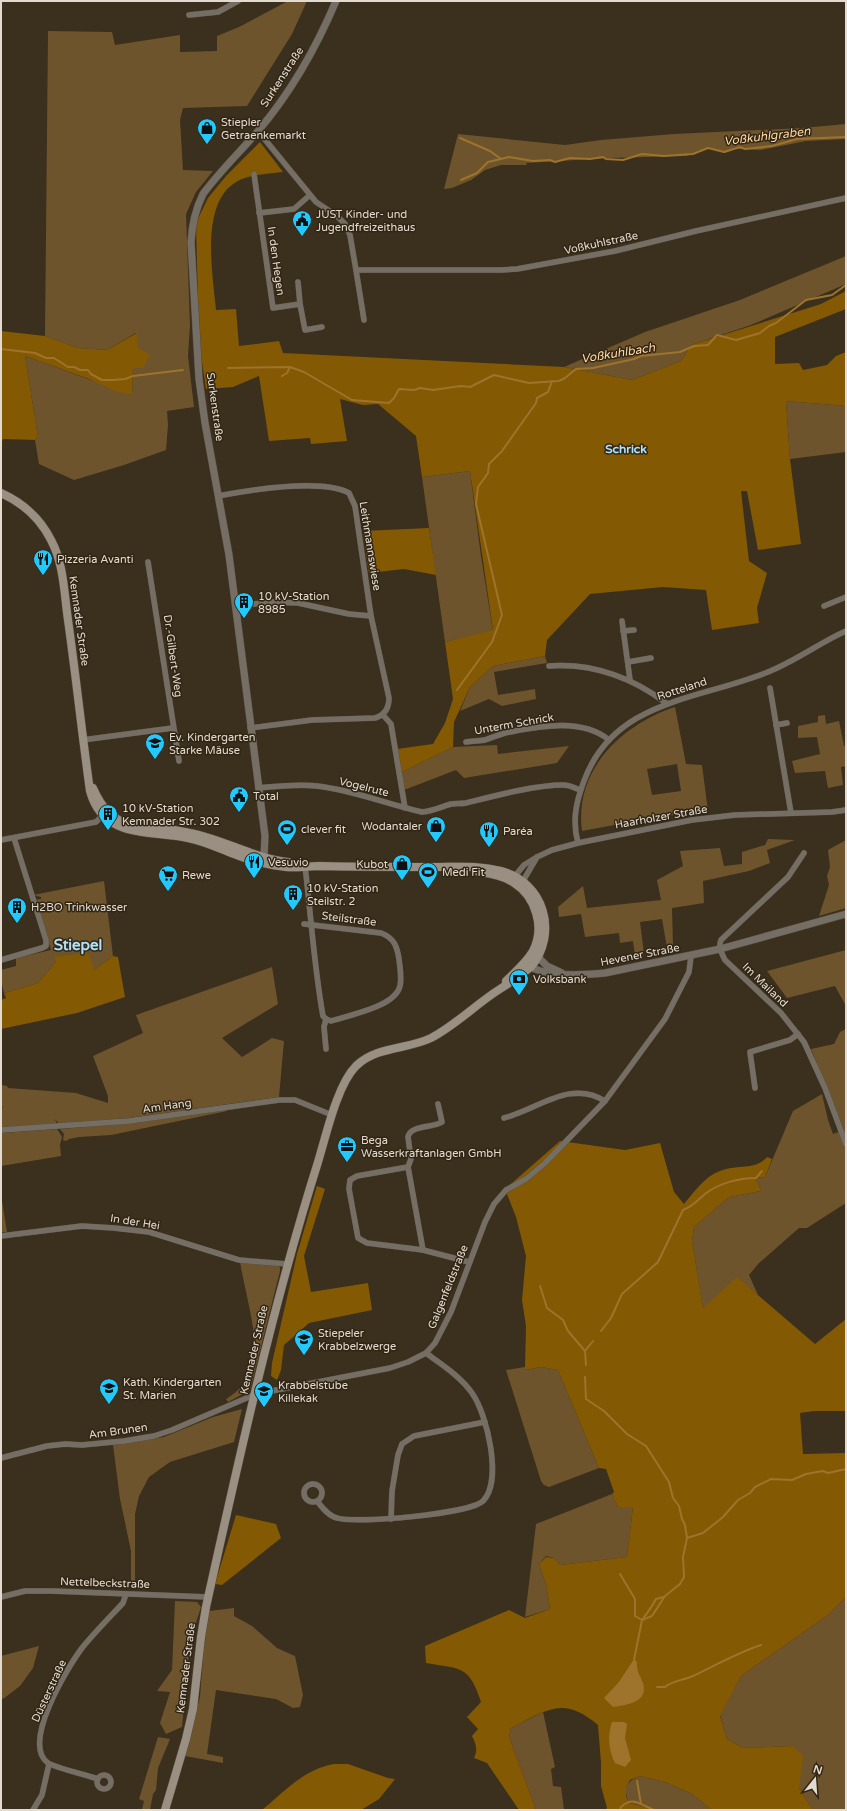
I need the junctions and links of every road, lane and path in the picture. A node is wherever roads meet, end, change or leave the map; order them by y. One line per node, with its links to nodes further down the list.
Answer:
1 (238, 1): 3 (street)
2 (336, 1): 4 (street, Surkenstraße)
3 (189, 15)
4 (258, 131): 6 (street); 15 (street, Surkenstraße)
5 (254, 174): 8 (street, In den Hegen)
6 (310, 195): 8 (street, In den Hegen); 9 (street)
7 (846, 198): 9 (street, Voßkuhlstraße)
8 (259, 213): 11 (street, In den Hegen)
9 (356, 270): 12 (street)
10 (298, 282): 11 (street, In den Hegen)
11 (300, 304): 13 (street, In den Hegen)
12 (364, 320)
13 (322, 327)
14 (1, 493): 36 (main road, Kemnader Straße)
15 (218, 496): 18 (street, Surkenstraße); 20 (street, Leithmannswiese)
16 (148, 562): 34 (street, Dr.-Gilbert-Weg)
17 (846, 597): 19 (street)
18 (235, 606): 20 (street); 35 (street, Surkenstraße)
19 (824, 606)
20 (370, 616): 31 (street, Leithmannswiese)
21 (622, 621): 24 (street)
22 (634, 630): 24 (street)
23 (846, 631): 30 (street, Rotteland)
24 (623, 632): 26 (street)
25 (651, 658): 26 (street)
26 (628, 662): 28 (street)
27 (549, 666): 28 (street)
28 (630, 680): 30 (street)
29 (770, 688): 33 (street)
30 (666, 703): 37 (street, Rotteland)
31 (383, 715): 35 (street); 42 (street)
32 (787, 723): 33 (street)
33 (776, 725): 44 (street)
34 (173, 728): 36 (street); 39 (street, Dr.-Gilbert-Weg)
35 (250, 728): 40 (street, Surkenstraße)
36 (82, 740): 45 (main road, Kemnader Straße)
37 (609, 740): 38 (street, Unterm Schrick); 41 (street, Rotteland)
38 (466, 742)
39 (179, 762)
40 (258, 788): 42 (street, Vogelrute); 51 (street, Surkenstraße)
41 (580, 790): 42 (street, Vogelrute); 48 (street, Rotteland)
42 (405, 808)
43 (846, 810): 44 (street, Haarholzer Straße)
44 (790, 813): 48 (street, Haarholzer Straße)
45 (104, 814): 46 (street); 51 (main road, Kemnader Straße)
46 (14, 838): 47 (street); 62 (street)
47 (1, 840)
48 (578, 843): 50 (street, Haarholzer Straße)
49 (804, 854): 58 (street)
50 (537, 856): 53 (street); 53 (street, Haarholzer Straße)
51 (264, 860): 52 (main road, Kemnader Straße)
52 (305, 866): 53 (main road, Kemnader Straße); 57 (street, Steilstraße)
53 (518, 880): 54 (main road, Kemnader Straße)
54 (538, 906): 60 (main road, Kemnader Straße); 61 (main road, Kemnader Straße)
55 (846, 914): 58 (street, Hevener Straße)
56 (304, 924): 57 (street)
57 (312, 924): 66 (street, Steilstraße); 66 (street, Steilstraße)
58 (720, 949): 59 (street, Hevener Straße); 67 (street, Im Mailand)
59 (691, 956): 64 (street, Hevener Straße); 70 (street, Galgenfeldstraße)
60 (529, 958): 61 (street); 63 (street); 65 (main road, Kemnader Straße)
61 (539, 958): 63 (main road, Kemnader Straße); 64 (street, Hevener Straße)
62 (1, 960)
63 (532, 967): 64 (street, Hevener Straße); 65 (main road, Kemnader Straße)
64 (562, 973)
65 (501, 988): 72 (main road, Kemnader Straße)
66 (326, 1019): 68 (street, Steilstraße)
67 (798, 1034): 69 (street); 75 (street, Im Mailand)
68 (326, 1049)
69 (755, 1088)
70 (605, 1101): 73 (street); 79 (street, Galgenfeldstraße)
71 (438, 1104): 76 (street)
72 (332, 1115): 74 (street, Am Hang); 80 (main road, Kemnader Straße)
73 (504, 1118)
74 (1, 1130)
75 (846, 1144)
76 (408, 1167): 78 (street); 78 (street)
77 (1, 1236): 80 (street, In der Hei)
78 (423, 1250): 79 (street)
79 (469, 1262): 81 (street, Galgenfeldstraße)
80 (287, 1264): 82 (main road, Kemnader Straße)
81 (426, 1353): 82 (street, Galgenfeldstraße); 83 (street)
82 (256, 1394): 84 (street, Am Brunen); 89 (main road, Kemnader Straße)
83 (485, 1422): 86 (street); 86 (street)
84 (1, 1458)
85 (317, 1501): 86 (street)
86 (391, 1519)
87 (126, 1594): 88 (street, Nettelbeckstraße); 89 (street, Nettelbeckstraße); 90 (street, Düsterstraße)
88 (1, 1597)
89 (208, 1597): 93 (main road, Kemnader Straße)
90 (49, 1764): 91 (street); 92 (street)
91 (98, 1779)
92 (33, 1810)
93 (165, 1810)

